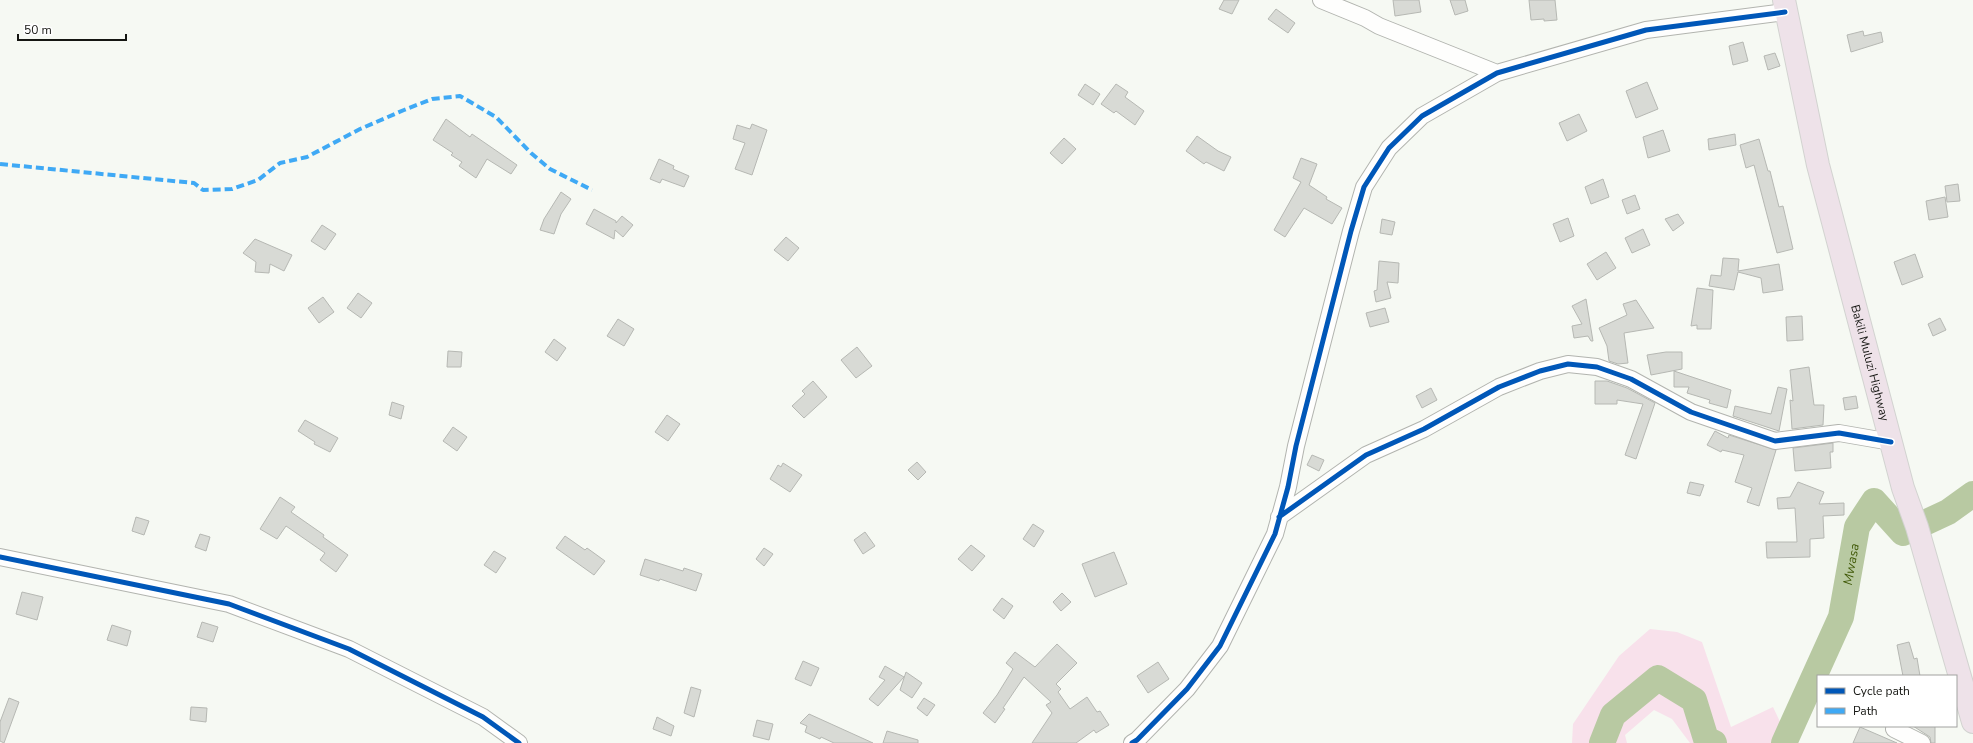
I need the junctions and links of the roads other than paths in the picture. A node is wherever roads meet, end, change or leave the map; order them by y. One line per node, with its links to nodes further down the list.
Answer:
1 (1321, 0): 4 (street)
2 (1352, 0): 4 (street)
3 (1785, 6): 5 (street); 6 (highway, Bakili Muluzi Highway)
4 (1365, 18): 5 (street)
5 (1497, 73): 7 (street)
6 (1892, 442): 7 (street); 9 (highway, Bakili Muluzi Highway)
7 (1280, 517): 12 (street)
8 (0, 557): 11 (street)
9 (1973, 722)
10 (1894, 729): 13 (street)
11 (519, 743)
12 (1132, 743)
13 (1922, 743)

